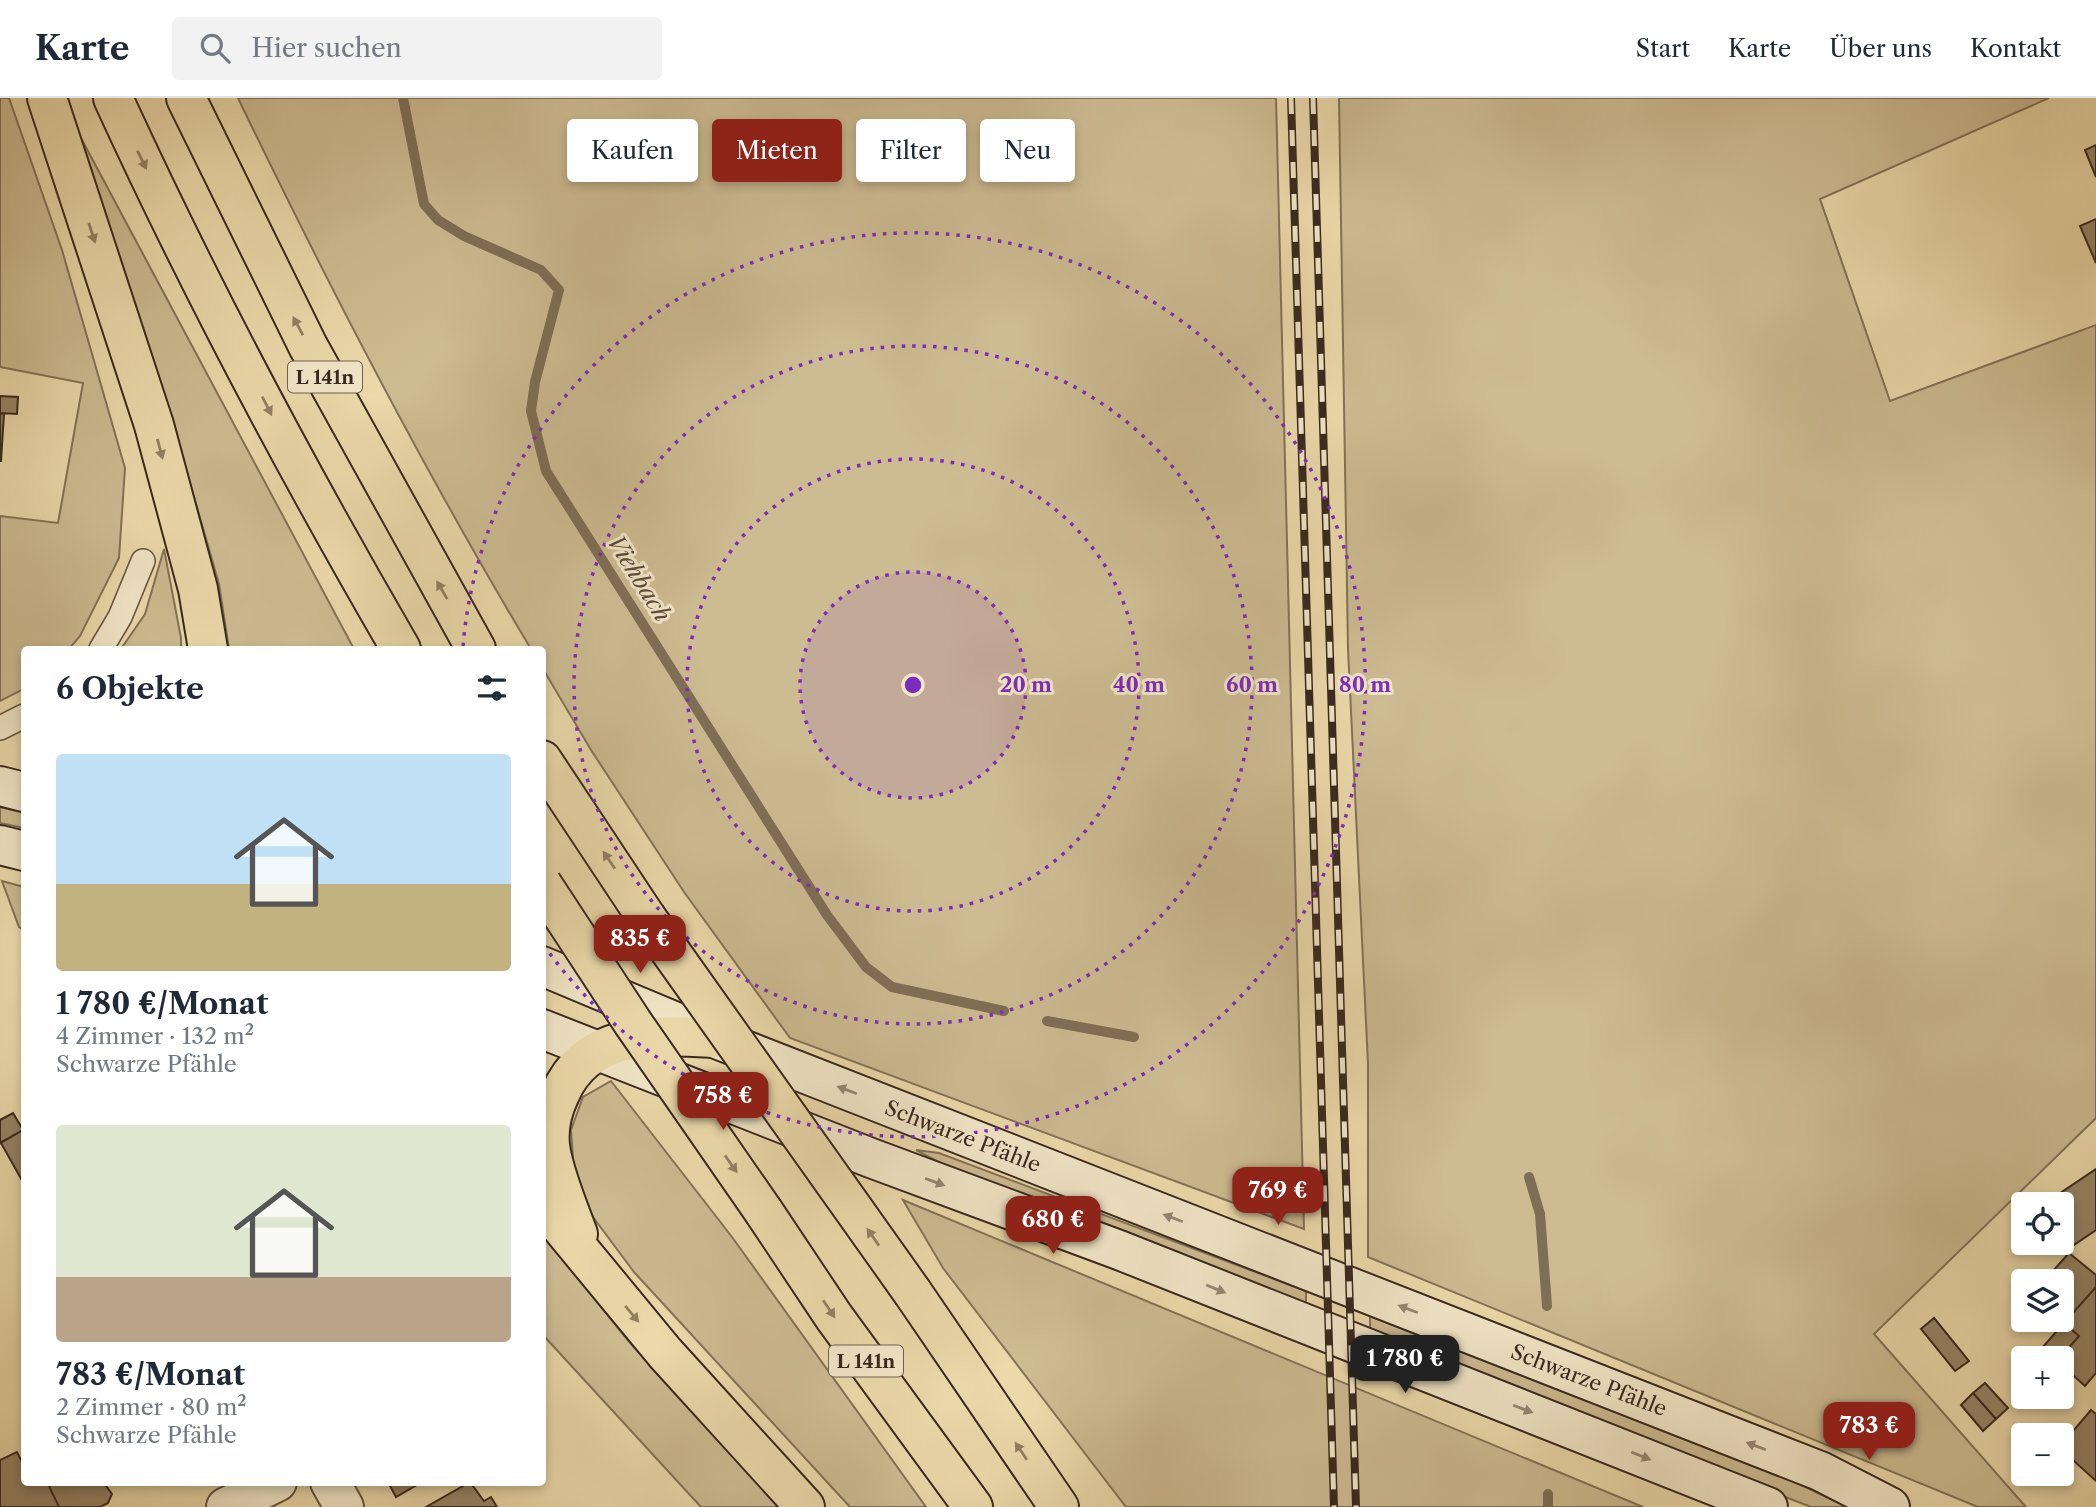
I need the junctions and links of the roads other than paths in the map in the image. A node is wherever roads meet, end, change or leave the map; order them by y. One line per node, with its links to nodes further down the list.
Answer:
1 (47, 98): 6 (highway, one-way to 6)
2 (113, 98): 7 (highway, L 141n, one-way to 7)
3 (186, 98): 8 (highway, L 141n, one-way to 3)
4 (143, 561): 5 (lane)
5 (103, 646)
6 (208, 646)
7 (399, 646)
8 (474, 646)
9 (21, 718): 10 (lane)
10 (0, 728)
11 (546, 766): 29 (highway, one-way to 11, bridge)
12 (0, 786): 13 (main road)
13 (21, 791)
14 (0, 845): 15 (main road)
15 (21, 849)
16 (546, 890): 28 (highway, L 141n, one-way to 28, bridge)
17 (546, 968): 19 (main road, Schwarze Pfähle)
18 (546, 1031): 20 (main road)
19 (714, 1038): 20 (highway); 31 (main road, Schwarze Pfähle, one-way to 19)
20 (597, 1050): 22 (highway); 30 (main road, one-way to 30)
21 (546, 1209): 22 (highway)
22 (589, 1262): 27 (highway, one-way to 27)
23 (269, 1486): 25 (main road)
24 (332, 1486): 26 (main road)
25 (226, 1507)
26 (344, 1507)
27 (805, 1507)
28 (973, 1507)
29 (1059, 1507)
30 (1768, 1507)
31 (1890, 1507)

